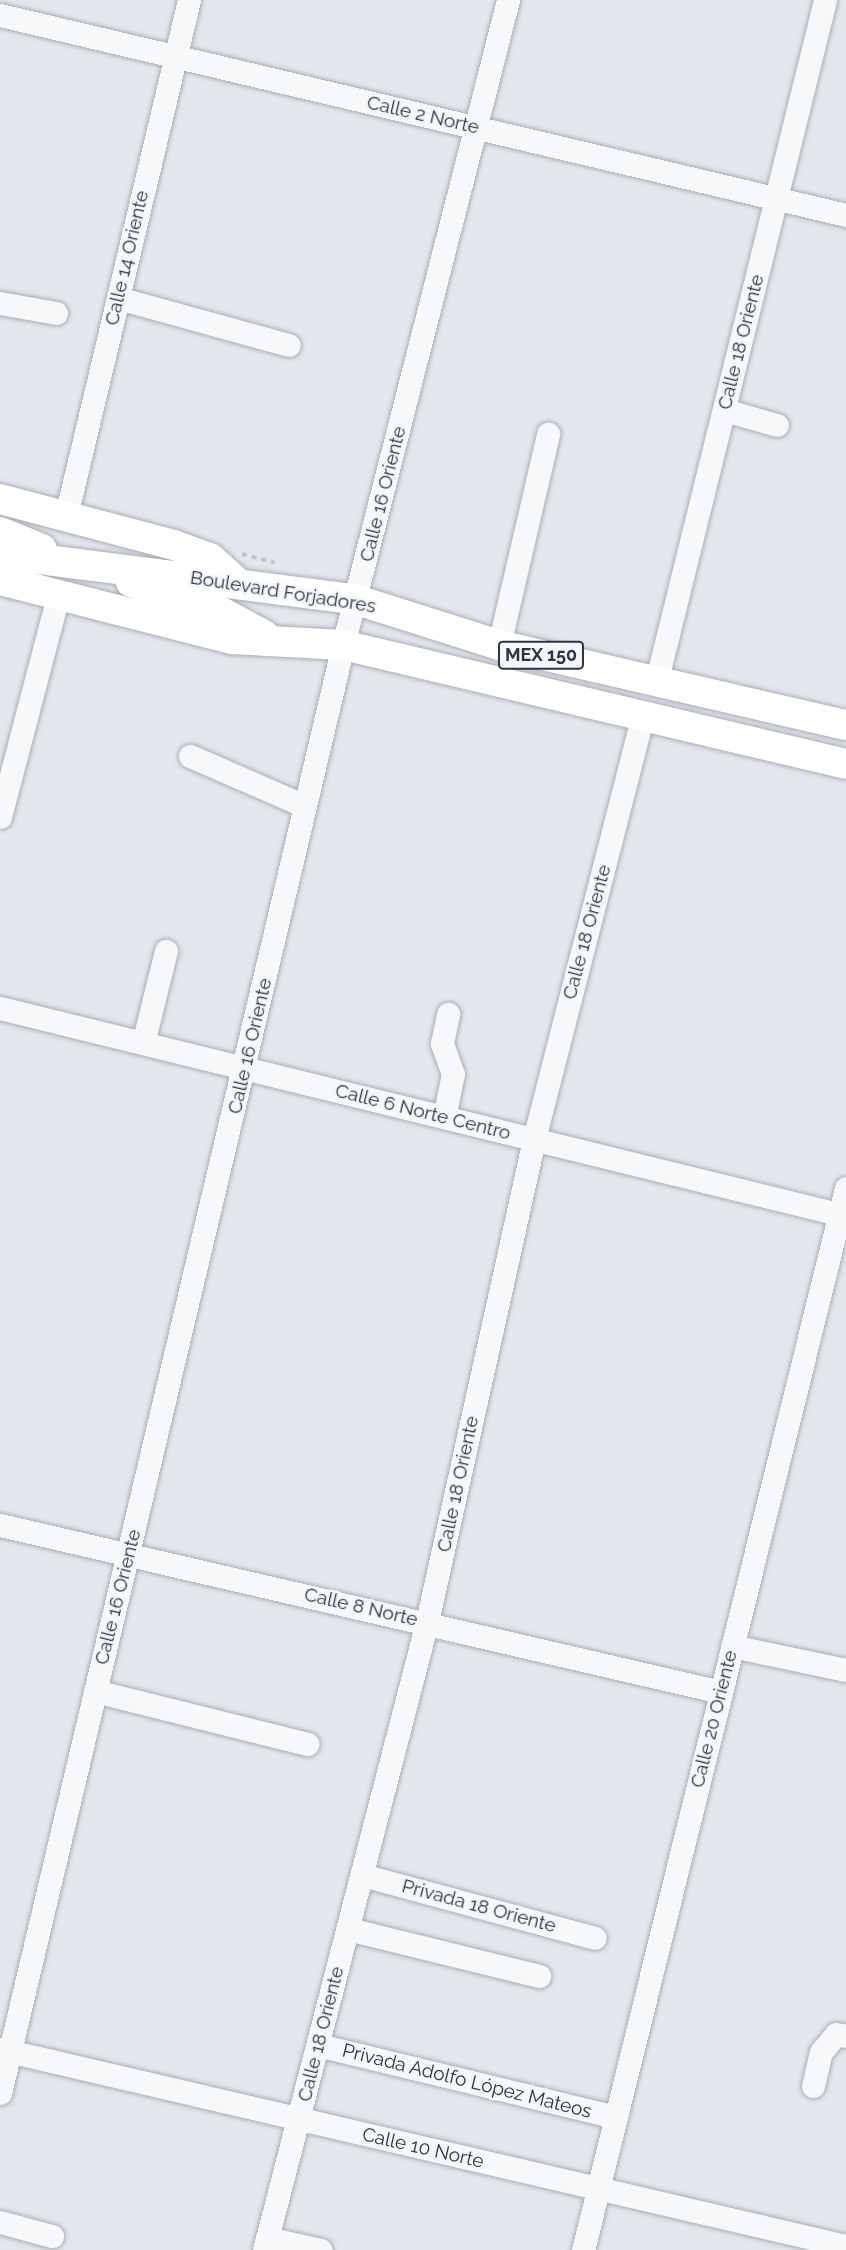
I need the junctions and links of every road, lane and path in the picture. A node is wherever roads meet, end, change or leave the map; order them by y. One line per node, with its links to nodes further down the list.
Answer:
1 (189, 0): 5 (street, Calle 14 Oriente)
2 (508, 0): 6 (street, Calle 16 Oriente)
3 (825, 0): 7 (street, Calle 18 Oriente)
4 (0, 15): 5 (street, Calle 2 Norte)
5 (175, 56): 6 (street, Calle 2 Norte); 9 (street, Calle 14 Oriente)
6 (472, 127): 7 (street, Calle 2 Norte); 24 (street, Calle 16 Oriente)
7 (776, 199): 8 (street, Calle 2 Norte); 13 (street, Calle 18 Oriente)
8 (846, 215)
9 (118, 298): 12 (street); 17 (street, Calle 14 Oriente)
10 (0, 303): 11 (street)
11 (56, 313)
12 (289, 345)
13 (724, 410): 14 (street); 28 (street, Calle 18 Oriente)
14 (777, 425)
15 (548, 434): 27 (street)
16 (0, 499): 17 (main road)
17 (66, 516): 22 (main road)
18 (0, 532): 20 (main road, MEX 150)
19 (0, 554): 20 (main road, Boulevard Forjadores)
20 (77, 564): 22 (main road, Boulevard Forjadores); 25 (main road, MEX 150)
21 (0, 580): 23 (main road)
22 (237, 582): 24 (main road, Boulevard Forjadores / MEX 150)
23 (58, 596): 25 (main road); 34 (street)
24 (357, 600): 26 (street, Calle 16 Oriente); 27 (main road, Boulevard Forjadores / MEX 150)
25 (270, 638): 26 (main road, MEX 150)
26 (343, 645): 29 (main road, MEX 150); 33 (street, Calle 16 Oriente)
27 (499, 645): 28 (main road, Boulevard Forjadores / MEX 150)
28 (656, 683): 30 (main road, Boulevard Forjadores / MEX 150)
29 (643, 715): 32 (main road, MEX 150); 41 (street, Calle 18 Oriente)
30 (846, 725)
31 (190, 756): 33 (street)
32 (846, 764)
33 (305, 806): 39 (street, Calle 16 Oriente)
34 (0, 817)
35 (166, 951): 38 (street)
36 (0, 1008): 38 (street, Calle 6 Norte Centro)
37 (448, 1014): 40 (street)
38 (143, 1043): 39 (street, Calle 6 Norte Centro)
39 (245, 1068): 40 (street, Calle 6 Norte Centro); 45 (street, Calle 16 Oriente)
40 (444, 1117): 41 (street, Calle 6 Norte Centro)
41 (534, 1139): 43 (street, Calle 6 Norte Centro); 46 (street, Calle 18 Oriente)
42 (846, 1188): 43 (street, Calle 20 Oriente)
43 (843, 1215): 47 (street, Calle 20 Oriente)
44 (0, 1525): 45 (street, Calle 8 Norte)
45 (129, 1555): 46 (street, Calle 8 Norte); 49 (street, Calle 16 Oriente)
46 (427, 1622): 50 (street, Calle 8 Norte); 52 (street, Calle 18 Oriente)
47 (732, 1646): 48 (street); 50 (street, Calle 20 Oriente)
48 (846, 1670)
49 (95, 1691): 51 (street); 58 (street, Calle 16 Oriente)
50 (721, 1692): 61 (street, Calle 20 Oriente)
51 (307, 1744)
52 (362, 1875): 53 (street, Calle 18 Oriente); 54 (street, Privada 18 Oriente)
53 (348, 1929): 55 (street); 57 (street, Calle 18 Oriente)
54 (595, 1938)
55 (539, 1976)
56 (846, 2036): 59 (street)
57 (318, 2045): 61 (street, Privada Adolfo López Mateos); 62 (street, Calle 18 Oriente)
58 (5, 2050): 60 (street, Calle 16 Oriente); 62 (street, Calle 10 Norte)
59 (813, 2086)
60 (0, 2093)
61 (615, 2117): 63 (street, Calle 20 Oriente)
62 (299, 2120): 63 (street, Calle 10 Norte); 66 (street, Calle 18 Oriente)
63 (598, 2188): 67 (street, Calle 10 Norte); 69 (street, Calle 20 Oriente)
64 (3, 2230): 65 (street)
65 (52, 2236)
66 (266, 2244): 68 (street)
67 (846, 2246)
68 (321, 2250)
69 (583, 2250)

